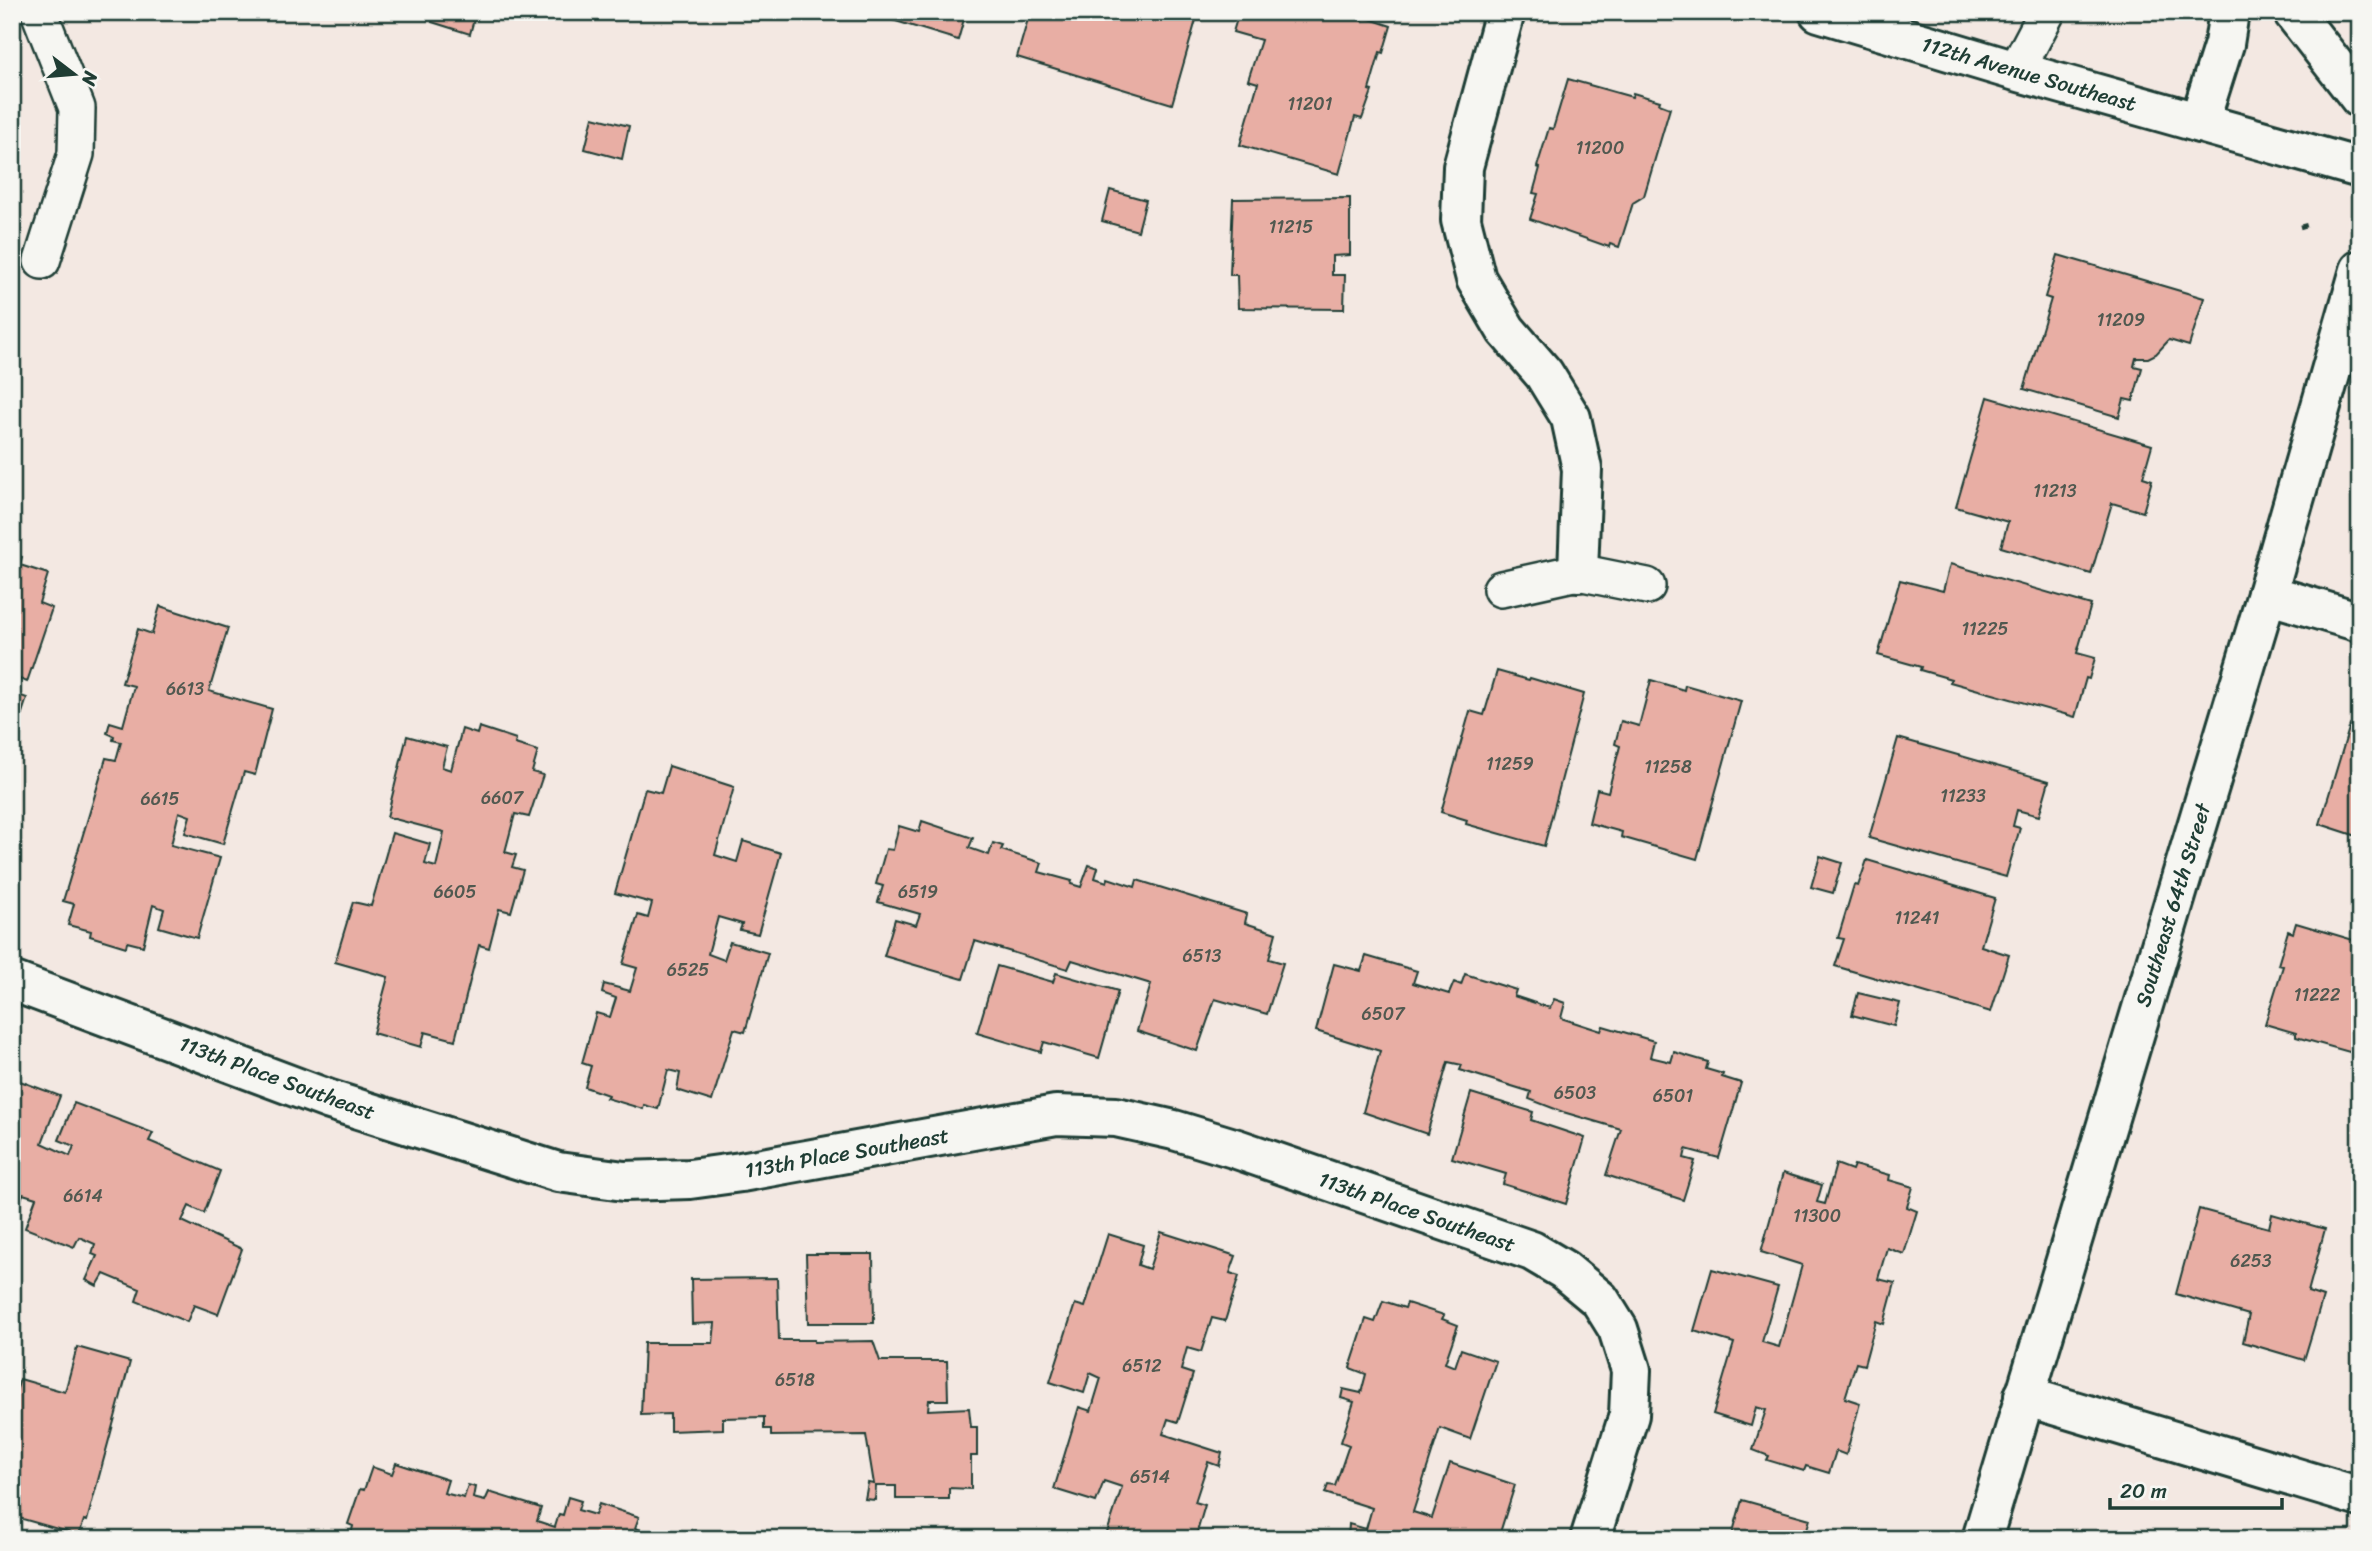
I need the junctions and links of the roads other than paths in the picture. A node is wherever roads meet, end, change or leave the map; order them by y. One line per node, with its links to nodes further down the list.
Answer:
1 (39, 12): 11 (lane)
2 (1505, 12): 13 (street)
3 (1819, 12): 7 (street, 112th Avenue Southeast)
4 (2047, 12): 7 (lane)
5 (2229, 12): 9 (street)
6 (2293, 12): 8 (street)
7 (2016, 71): 9 (street, 112th Avenue Southeast)
8 (2360, 98)
9 (2199, 123): 10 (street, 112th Avenue Southeast)
10 (2360, 168)
11 (42, 261)
12 (2360, 270): 16 (street, Southeast 64th Street)
13 (1578, 572): 14 (lane); 15 (lane)
14 (1647, 586)
15 (1501, 589)
16 (2267, 594): 17 (street); 19 (street, Southeast 64th Street)
17 (2360, 622)
18 (12, 981): 21 (street, 113th Place Southeast)
19 (2024, 1396): 20 (street); 22 (street, Southeast 64th Street)
20 (2360, 1497)
21 (1590, 1539)
22 (1982, 1539)

